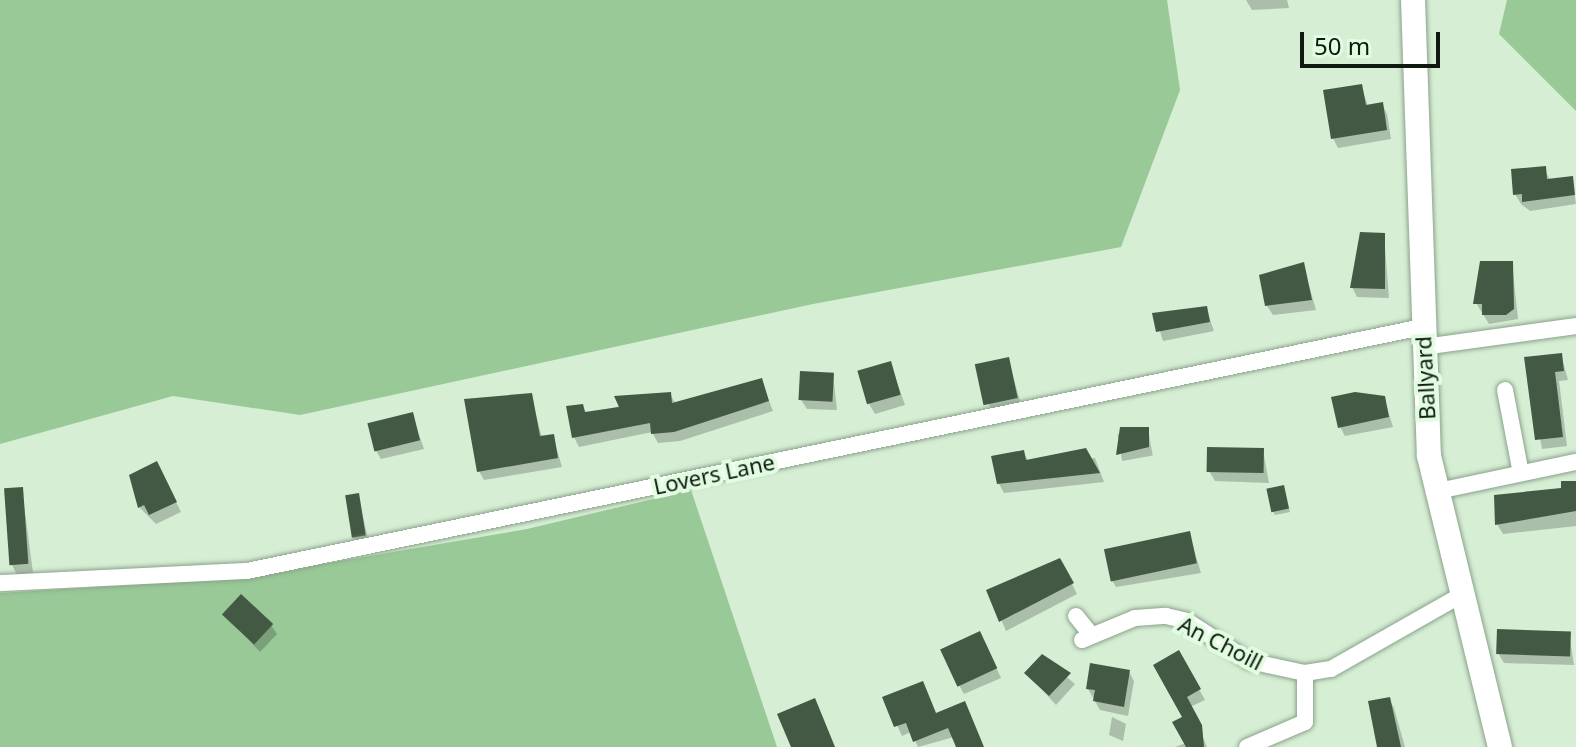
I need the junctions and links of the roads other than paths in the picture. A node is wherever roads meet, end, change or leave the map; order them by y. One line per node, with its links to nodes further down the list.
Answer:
1 (1413, 0): 3 (street, Ballyard)
2 (1576, 326): 3 (street, Lovers Lane)
3 (1423, 337): 7 (street, Ballyard); 8 (street, Lovers Lane)
4 (1505, 390): 6 (street)
5 (1576, 462): 6 (street)
6 (1520, 469): 7 (street)
7 (1438, 491): 9 (street, Ballyard)
8 (0, 583)
9 (1461, 595): 11 (street, An Choill); 13 (street, Ballyard)
10 (1076, 616): 11 (street, An Choill)
11 (1305, 673): 12 (street)
12 (1247, 747)
13 (1500, 747)

